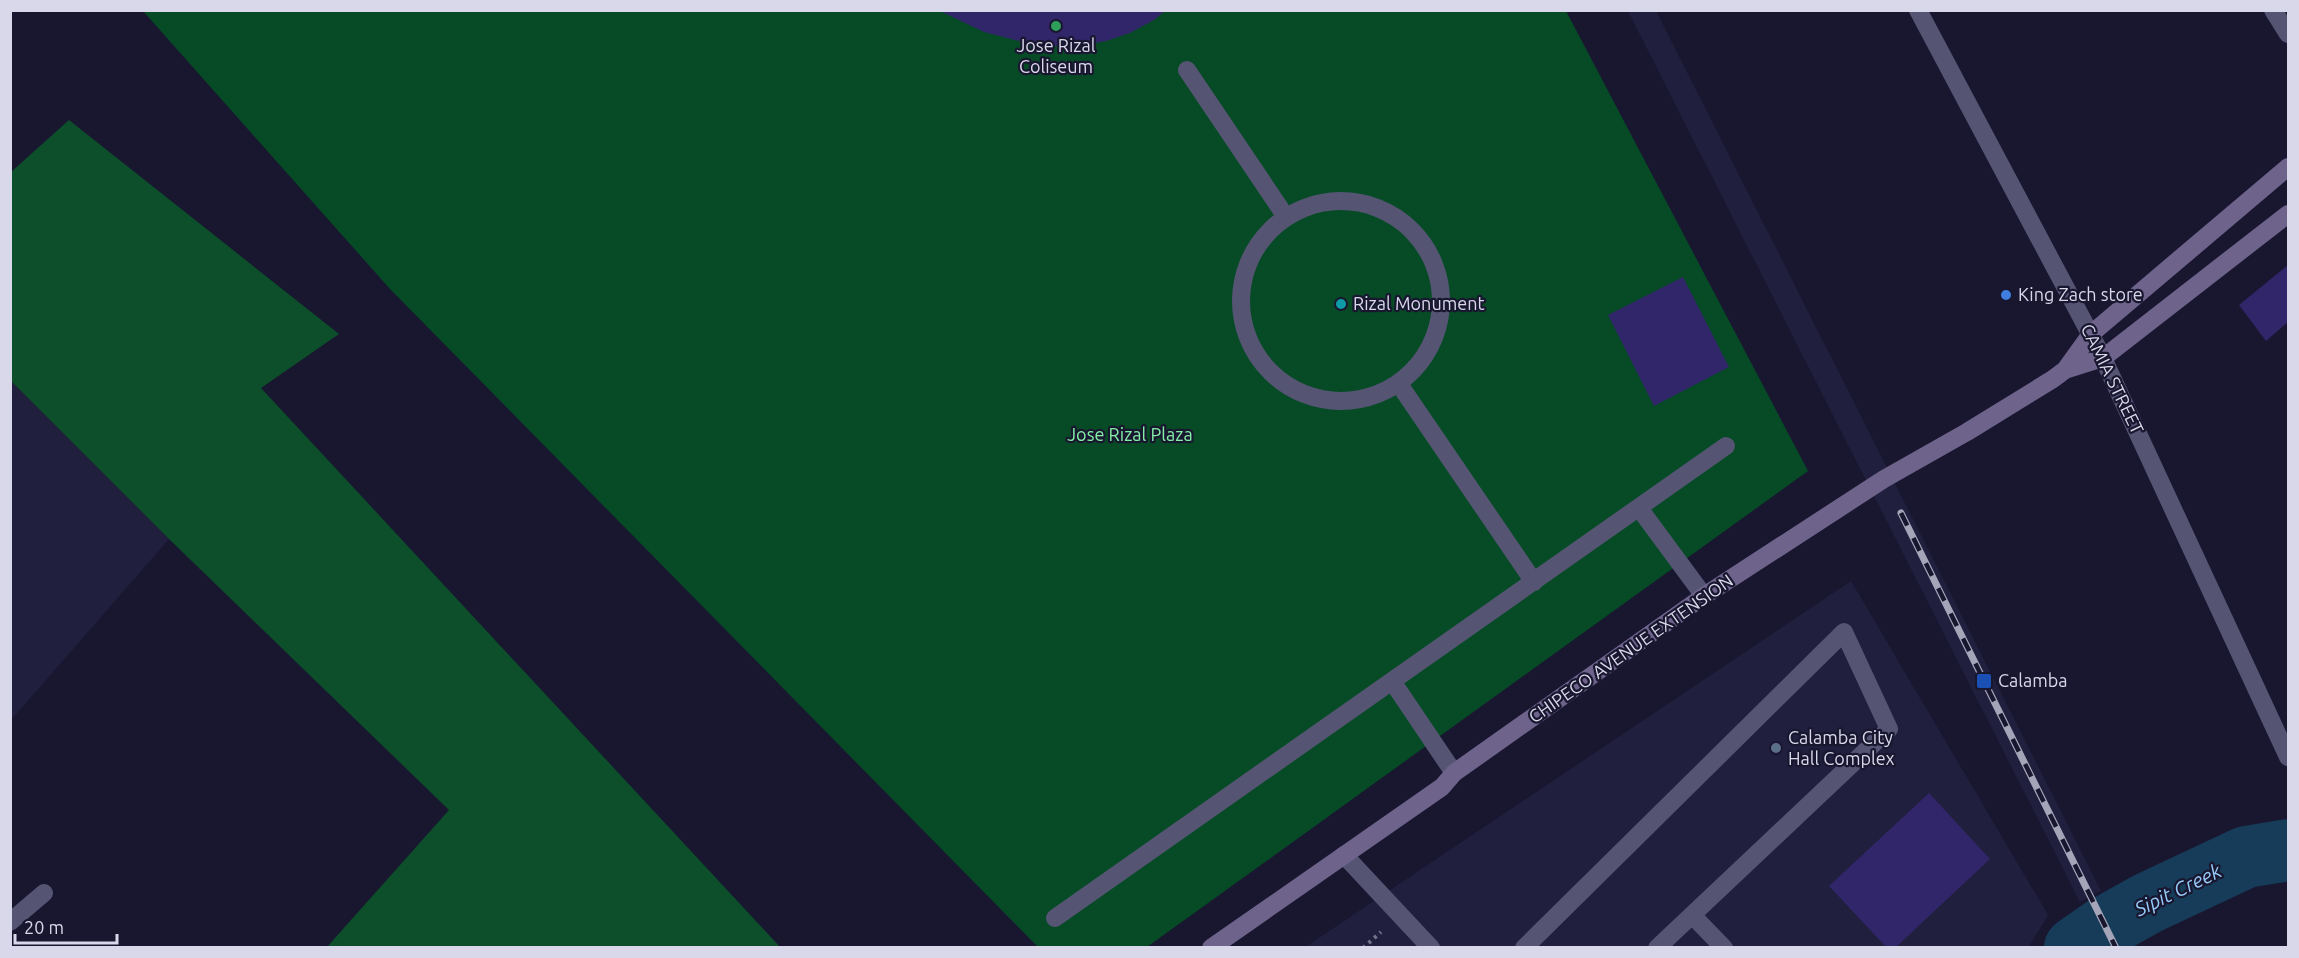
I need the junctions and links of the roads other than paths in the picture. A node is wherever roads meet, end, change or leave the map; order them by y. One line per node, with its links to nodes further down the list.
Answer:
1 (1918, 10): 8 (street, CAMIA STREET)
2 (2273, 10): 3 (street)
3 (2289, 34)
4 (1187, 70): 7 (street)
5 (2289, 168): 8 (main road, CHIPECO AVENUE EXTENSION)
6 (2289, 214): 9 (main road, CHIPECO AVENUE EXTENSION)
7 (1286, 217): 11 (street); 11 (street)
8 (2091, 334): 9 (street, CAMIA STREET); 10 (main road, CHIPECO AVENUE EXTENSION)
9 (2103, 358): 10 (main road, CHIPECO AVENUE EXTENSION); 17 (street, CAMIA STREET)
10 (2065, 370): 15 (main road, CHIPECO AVENUE EXTENSION)
11 (1399, 384): 14 (street)
12 (1726, 446): 13 (street)
13 (1639, 508): 14 (street); 15 (street)
14 (1534, 582): 16 (street)
15 (1704, 596): 18 (main road, CHIPECO AVENUE EXTENSION)
16 (1392, 681): 18 (street); 22 (street)
17 (2289, 757)
18 (1454, 773): 19 (main road, CHIPECO AVENUE EXTENSION)
19 (1344, 855): 24 (main road, CHIPECO AVENUE EXTENSION); 25 (street)
20 (44, 893): 23 (street)
21 (1692, 915): 26 (street); 27 (street); 28 (street)
22 (1055, 918)
23 (10, 922)
24 (1211, 948)
25 (1431, 948)
26 (1524, 948)
27 (1657, 948)
28 (1724, 948)

